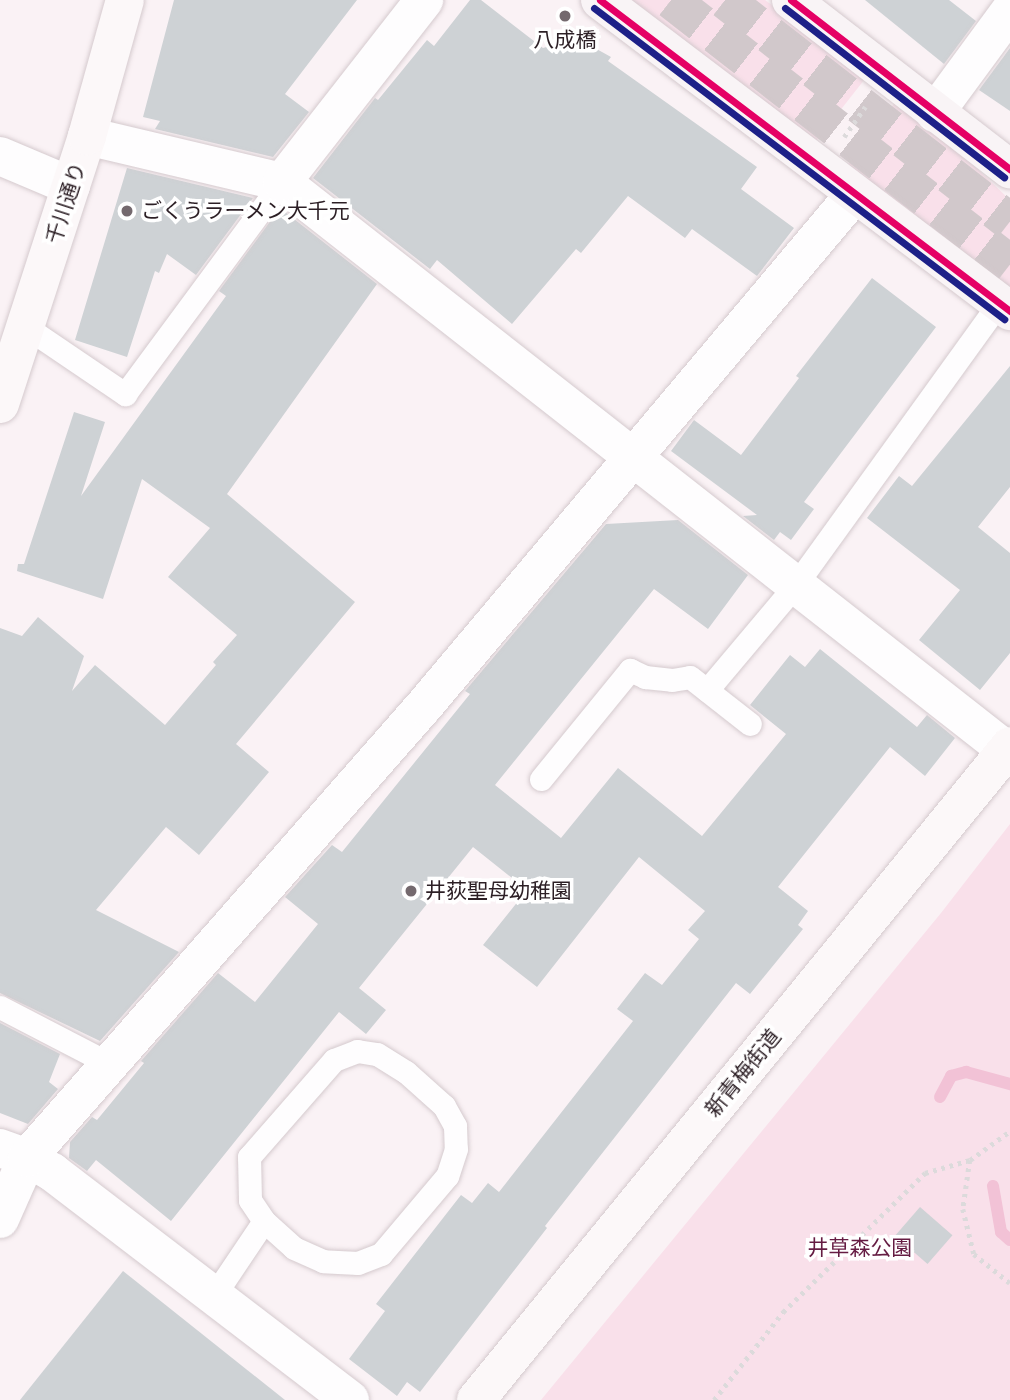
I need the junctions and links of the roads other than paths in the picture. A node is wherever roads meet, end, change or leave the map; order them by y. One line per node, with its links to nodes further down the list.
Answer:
1 (125, 0): 7 (main road, 千川通り)
2 (424, 0): 10 (street)
3 (600, 0): 12 (main road)
4 (791, 0): 6 (main road)
5 (1010, 11): 6 (street)
6 (935, 113): 9 (main road)
7 (87, 136): 10 (street); 11 (main road, 千川通り)
8 (0, 156): 11 (street)
9 (1010, 169)
10 (282, 181): 14 (lane); 16 (street)
11 (71, 186): 14 (main road, 千川通り)
12 (854, 195): 13 (main road); 16 (street)
13 (1004, 307): 17 (lane)
14 (26, 327): 15 (main road, 千川通り)
15 (0, 404)
16 (634, 459): 17 (street); 23 (street)
17 (797, 583): 18 (lane); 20 (street)
18 (707, 690): 19 (lane); 21 (lane)
19 (750, 724)
20 (1009, 750): 29 (main road, 新青梅街道)
21 (541, 779)
22 (0, 1007): 23 (lane)
23 (108, 1063): 24 (street)
24 (13, 1153): 25 (street); 27 (street)
25 (0, 1219)
26 (264, 1221): 26 (lane); 27 (lane)
27 (215, 1294): 28 (street)
28 (350, 1400)
29 (476, 1400)

